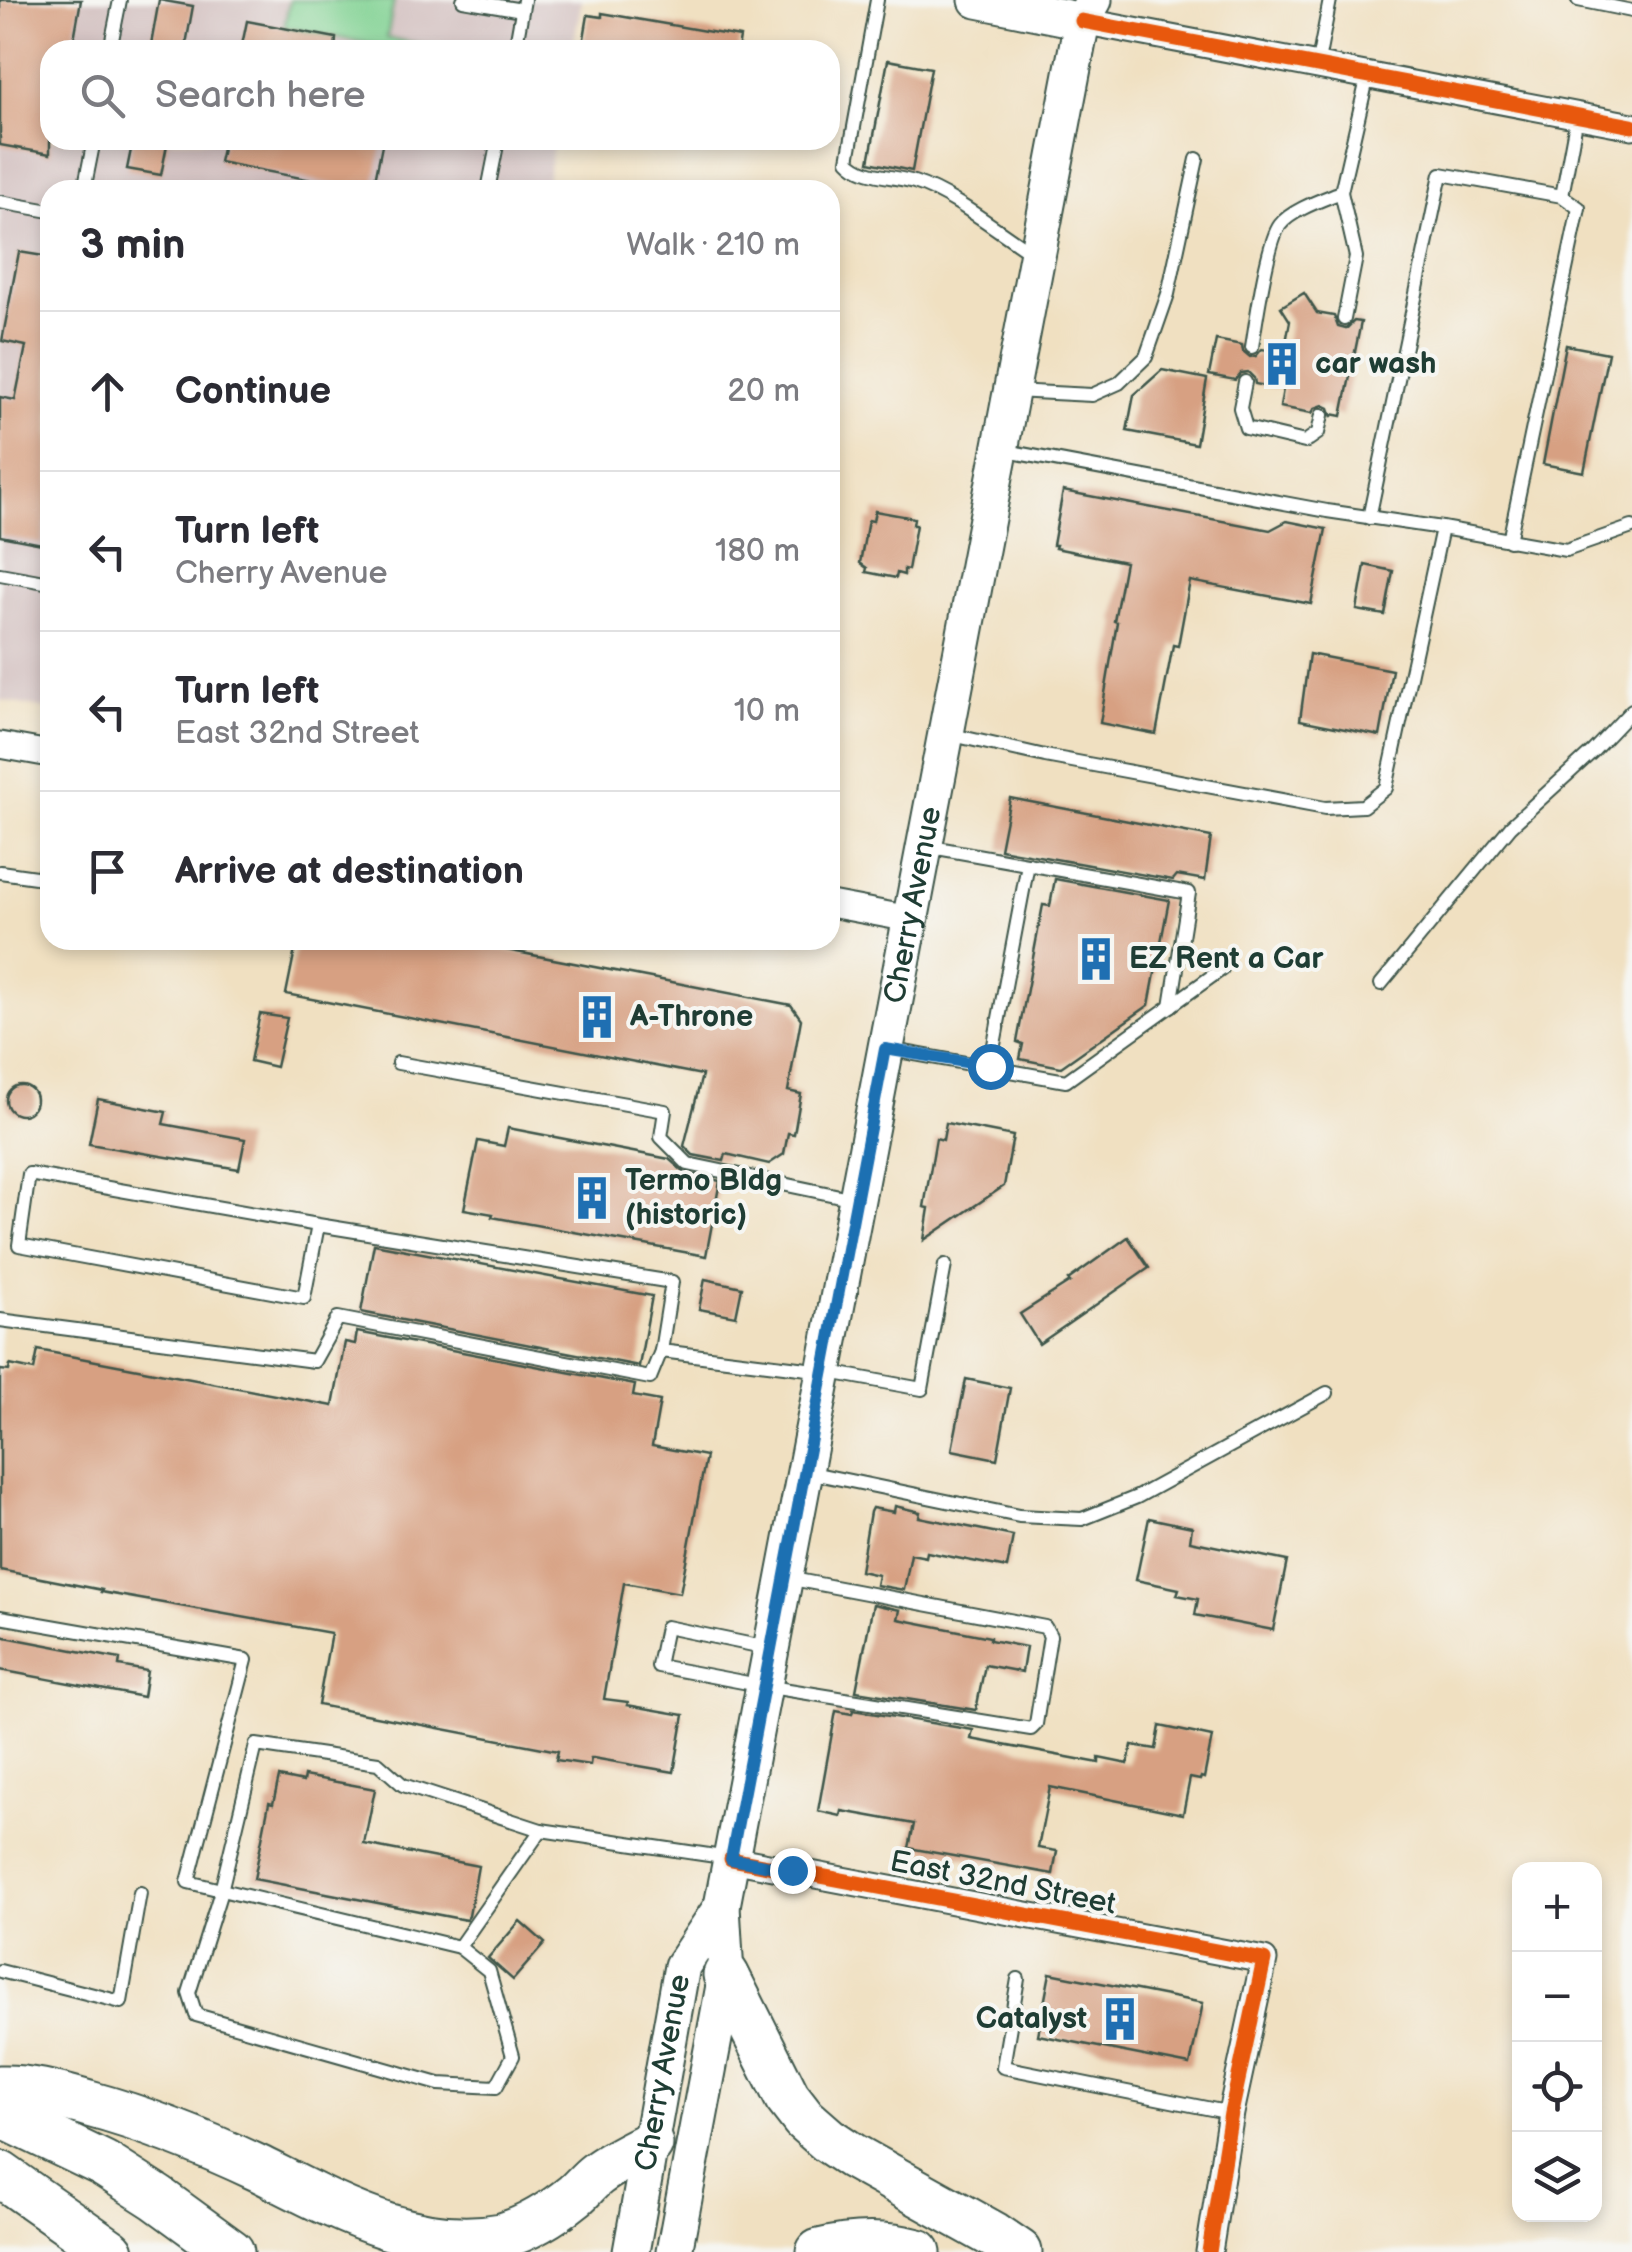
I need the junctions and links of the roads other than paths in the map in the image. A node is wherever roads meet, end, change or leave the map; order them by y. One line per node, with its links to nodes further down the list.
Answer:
1 (120, 0): 10 (lane)
2 (463, 0): 7 (lane)
3 (877, 0): 25 (lane)
4 (977, 0): 8 (main road)
5 (1330, 0): 12 (lane)
6 (1578, 0): 9 (lane)
7 (523, 5): 11 (lane)
8 (1084, 7): 12 (street); 25 (main road, Cherry Avenue)
9 (1632, 11)
10 (112, 40)
11 (516, 40)
12 (1317, 66): 13 (street)
13 (1368, 75): 14 (street); 21 (lane)
14 (1577, 116): 15 (street); 22 (lane)
15 (1632, 126)
16 (92, 150): 19 (lane)
17 (496, 150): 20 (lane)
18 (1197, 158): 29 (lane)
19 (86, 180)
20 (490, 180)
21 (1341, 192): 26 (lane); 27 (lane)
22 (1562, 196): 32 (lane); 35 (lane)
23 (0, 202): 24 (lane)
24 (40, 210)
25 (1037, 257): 29 (main road, Cherry Avenue)
26 (1344, 318)
27 (1252, 347)
28 (1245, 382): 30 (lane)
29 (1011, 391): 31 (main road, Cherry Avenue)
30 (1322, 415)
31 (1000, 450): 32 (lane); 39 (main road, Cherry Avenue)
32 (1369, 518): 34 (lane)
33 (1632, 527): 35 (lane)
34 (1442, 528): 35 (lane); 39 (lane)
35 (1509, 540)
36 (0, 574): 37 (lane)
37 (40, 581)
38 (1632, 710): 49 (lane)
39 (945, 734): 42 (main road, Cherry Avenue)
40 (0, 745): 41 (street)
41 (40, 752)
42 (924, 845): 43 (lane); 47 (main road, Cherry Avenue)
43 (1028, 864): 50 (lane); 53 (lane)
44 (0, 872): 45 (lane)
45 (40, 878)
46 (840, 906): 47 (street)
47 (910, 919): 51 (main road, Cherry Avenue)
48 (1222, 969): 50 (lane)
49 (1381, 984)
50 (1171, 1006): 53 (lane)
51 (885, 1049): 53 (lane); 54 (main road, Cherry Avenue)
52 (398, 1063): 54 (lane)
53 (990, 1066)
54 (856, 1200): 59 (main road, Cherry Avenue)
55 (318, 1225): 55 (lane); 58 (lane)
56 (945, 1265): 59 (lane)
57 (0, 1320): 58 (lane)
58 (661, 1351): 59 (lane)
59 (824, 1371): 61 (main road, Cherry Avenue)
60 (1327, 1393): 61 (lane)
61 (805, 1471): 62 (main road, Cherry Avenue)
62 (785, 1578): 64 (main road, Cherry Avenue); 65 (lane)
63 (0, 1617): 68 (lane)
64 (771, 1649): 65 (main road, Cherry Avenue); 65 (lane)
65 (764, 1686): 67 (main road, Cherry Avenue)
66 (541, 1830): 67 (lane); 68 (lane); 71 (lane)
67 (731, 1859): 70 (main road, Cherry Avenue); 77 (street, East 32nd Street)
68 (221, 1891): 71 (lane); 71 (lane)
69 (140, 1893): 72 (lane)
70 (722, 1906): 73 (main road, Cherry Avenue); 78 (main road, Cherry Avenue)
71 (459, 1947)
72 (0, 1971)
73 (726, 1975): 83 (main road, Cherry Avenue); 86 (highway)
74 (1018, 1978): 77 (lane)
75 (0, 2088): 78 (highway)
76 (0, 2114): 81 (highway)
77 (1231, 2114): 87 (street)
78 (650, 2144): 82 (main road, Cherry Avenue)
79 (0, 2174): 80 (highway)
80 (105, 2248)
81 (231, 2252)
82 (631, 2252)
83 (674, 2252)
84 (819, 2252): 85 (highway)
85 (918, 2252)
86 (1019, 2252)
87 (1209, 2252)

